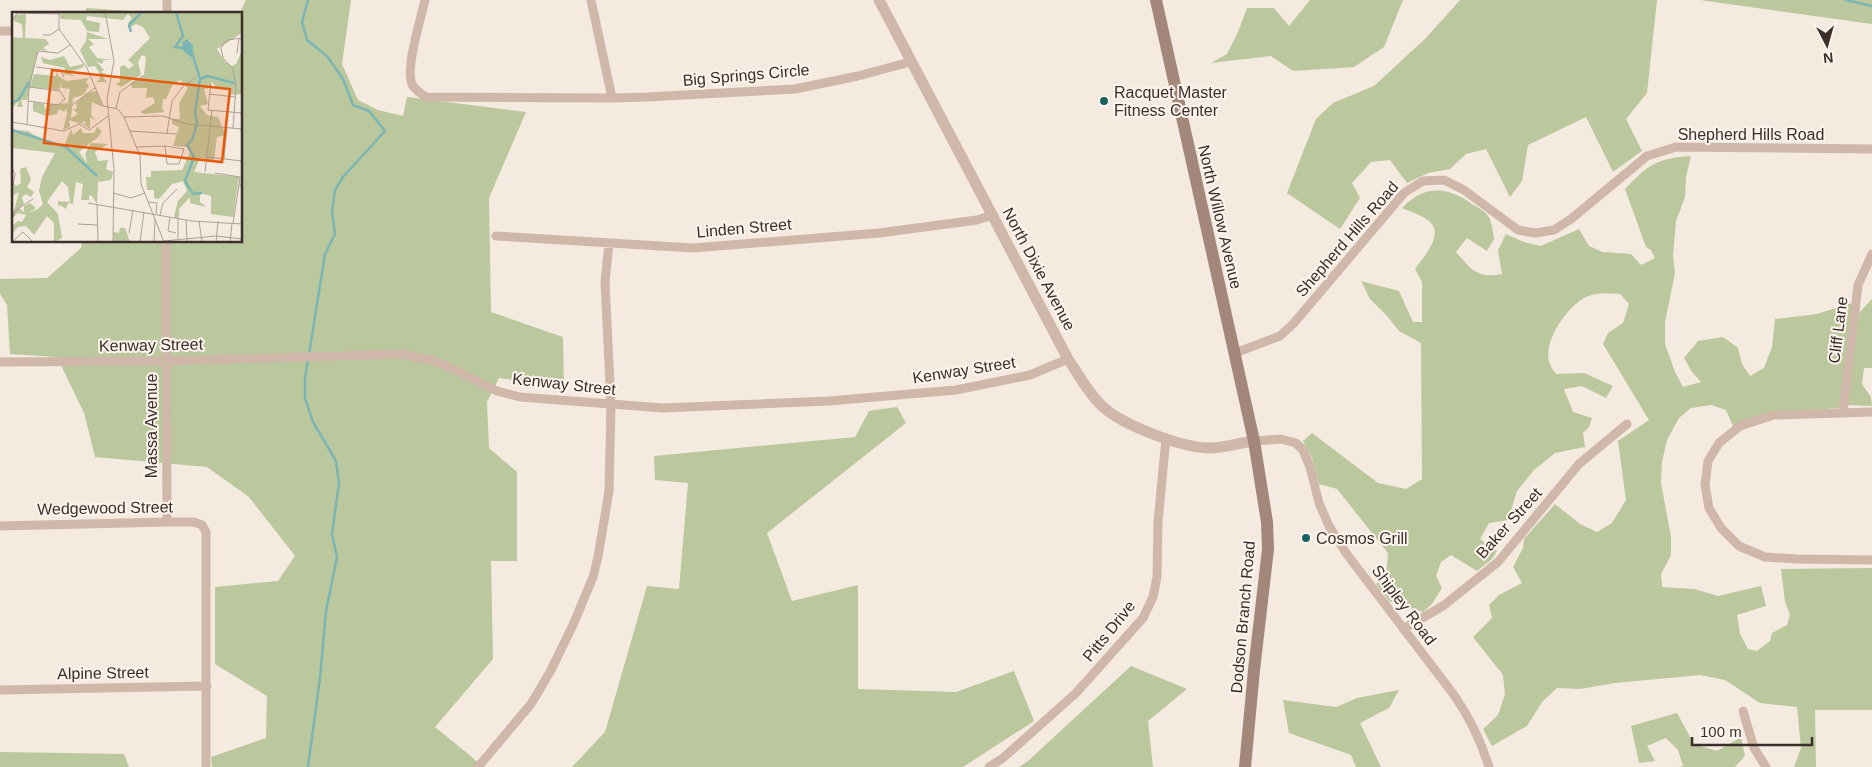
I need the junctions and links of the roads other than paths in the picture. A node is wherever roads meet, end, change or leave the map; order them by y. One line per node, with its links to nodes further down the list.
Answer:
1 (425, 0): 6 (street, Big Springs Circle)
2 (591, 0): 6 (street)
3 (879, 0): 5 (street, North Dixie Avenue)
4 (1156, 0): 13 (main road, North Willow Avenue)
5 (910, 62): 6 (street, Big Springs Circle); 8 (street, North Dixie Avenue)
6 (612, 98)
7 (1872, 149): 13 (street, Shepherd Hills Road)
8 (993, 215): 11 (street, Linden Street); 14 (street, North Dixie Avenue)
9 (496, 236): 11 (street, Linden Street)
10 (166, 242): 15 (street, Massa Avenue)
11 (609, 243): 17 (street)
12 (1872, 254): 18 (street, Cliff Lane)
13 (1235, 353): 22 (main road, North Willow Avenue)
14 (1068, 360): 17 (street, Kenway Street); 21 (street, North Dixie Avenue)
15 (166, 361): 16 (street, Kenway Street); 17 (street, Kenway Street); 23 (street, Massa Avenue)
16 (0, 362)
17 (611, 405): 31 (street)
18 (1843, 412): 19 (street); 25 (street)
19 (1872, 412)
20 (1628, 424): 26 (street, Baker Street)
21 (1166, 438): 22 (street, North Dixie Avenue); 32 (street, Pitts Drive)
22 (1254, 441): 26 (street, Shipley Road); 33 (main road, Dodson Branch Road)
23 (167, 522): 24 (street, Wedgewood Street); 27 (street, Wedgewood Street)
24 (0, 526)
25 (1872, 560)
26 (1403, 629): 34 (street, Shipley Road)
27 (207, 686): 28 (street, Alpine Street); 30 (street)
28 (0, 690)
29 (1743, 711): 35 (street)
30 (206, 767)
31 (478, 767)
32 (989, 767)
33 (1245, 767)
34 (1489, 767)
35 (1766, 767)

